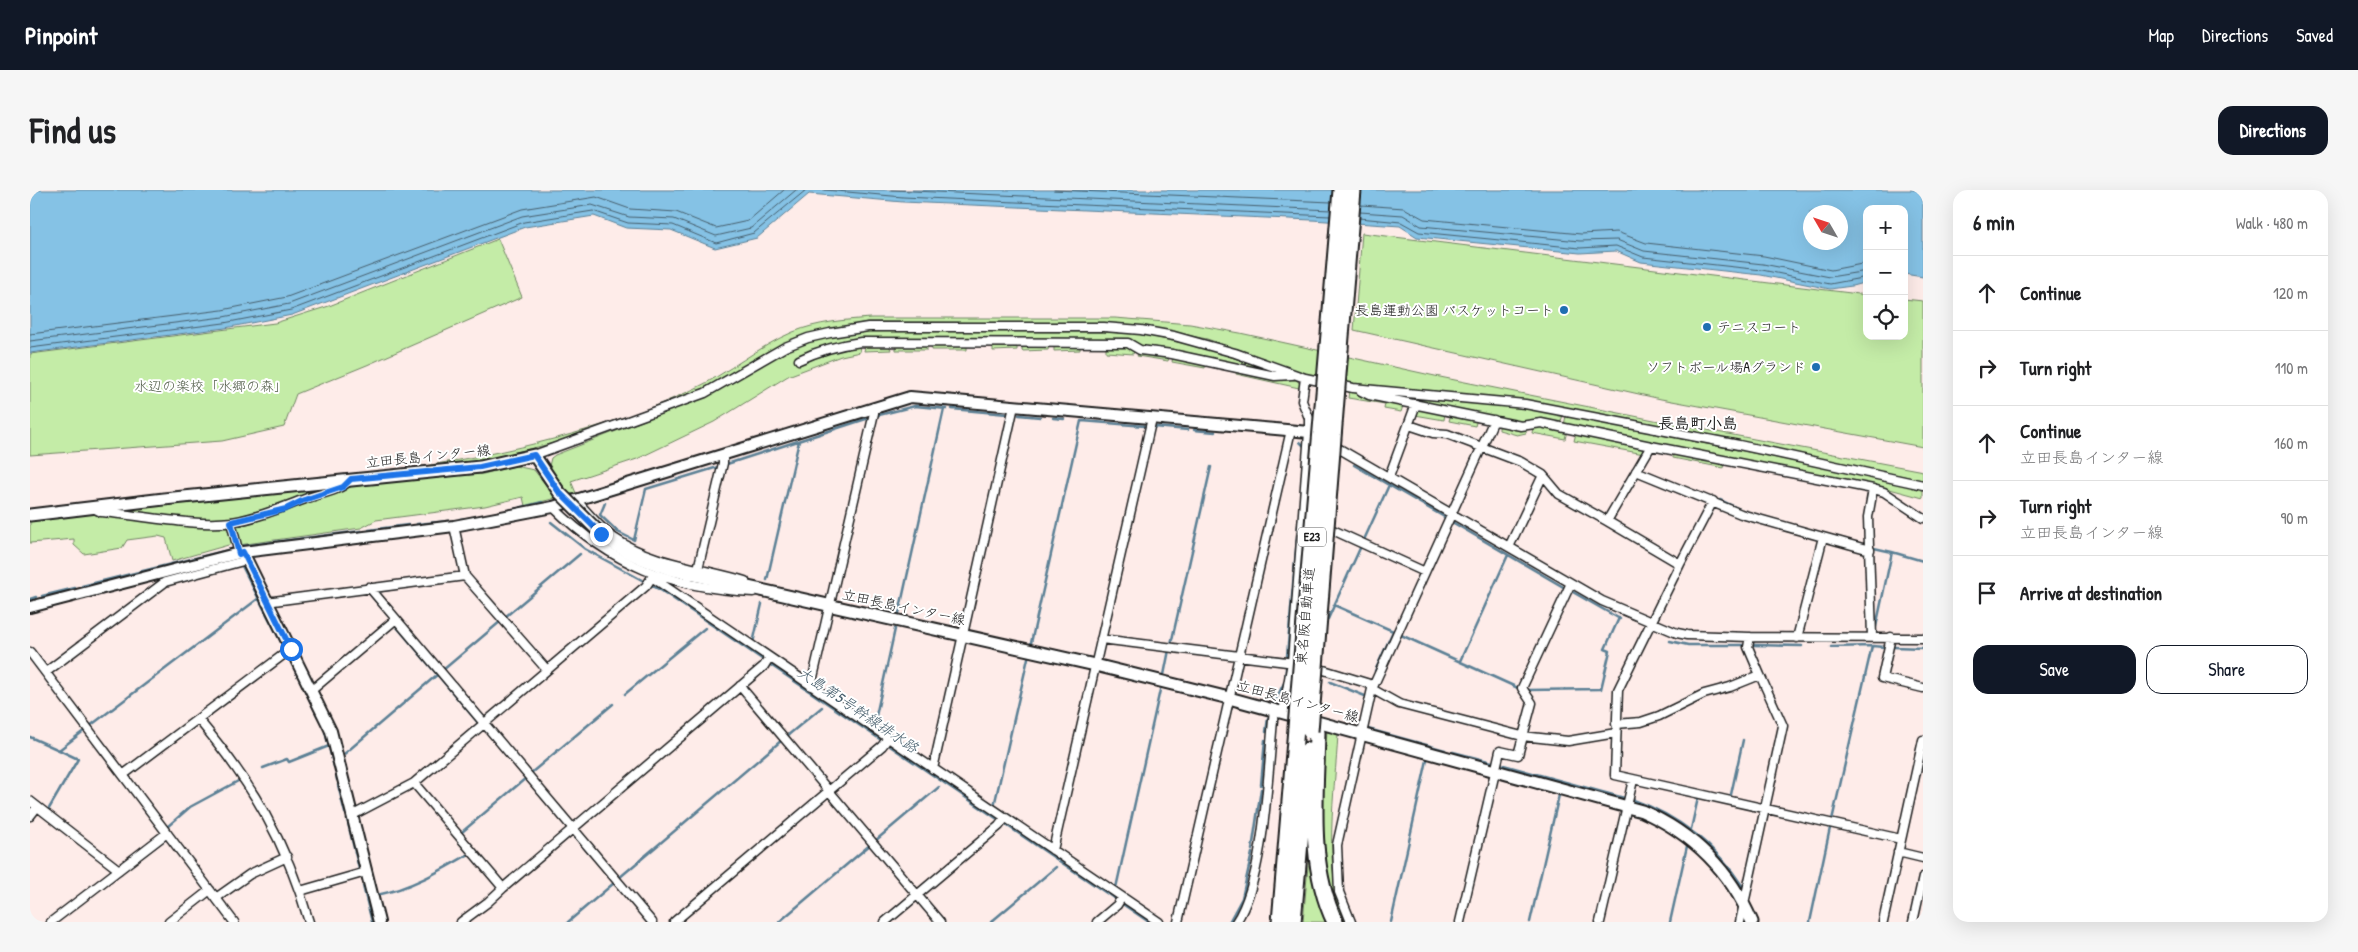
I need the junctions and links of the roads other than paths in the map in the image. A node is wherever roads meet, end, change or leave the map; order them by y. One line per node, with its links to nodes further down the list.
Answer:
1 (1341, 190): 78 (highway, 東名阪自動車道 / E23, bridge)
2 (1353, 190): 78 (highway, 東名阪自動車道 / E23, bridge)
3 (799, 360): 4 (street)
4 (1301, 377): 5 (street); 13 (street); 16 (street)
5 (1353, 388): 6 (street); 22 (street)
6 (1416, 404): 10 (street); 11 (street)
7 (1014, 406): 8 (street); 9 (street); 52 (street)
8 (874, 407): 17 (street); 48 (street)
9 (1152, 418): 12 (street); 58 (street)
10 (1494, 420): 14 (street); 15 (street)
11 (1409, 425): 15 (street); 20 (street)
12 (1291, 430): 13 (street); 61 (street)
13 (1309, 432): 20 (street); 30 (street)
14 (1651, 446): 18 (street); 23 (street)
15 (1481, 449): 19 (street); 28 (street)
16 (534, 455): 21 (main road, 立田長島インター線); 46 (main road, 立田長島インター線, bridge)
17 (722, 455): 24 (street); 40 (street)
18 (1636, 471): 25 (street); 32 (street)
19 (1543, 475): 32 (street); 36 (street)
20 (1389, 477): 28 (street)
21 (351, 479): 27 (main road, 立田長島インター線); 33 (street)
22 (1923, 485)
23 (1873, 489): 31 (street); 37 (street)
24 (576, 500): 26 (street); 40 (street)
25 (1713, 501): 35 (street); 39 (street)
26 (553, 507): 34 (street); 43 (street)
27 (92, 508): 29 (main road, 立田長島インター線); 33 (street)
28 (1452, 513): 36 (street); 41 (street)
29 (30, 515)
30 (1303, 517): 41 (street); 63 (street)
31 (1923, 518)
32 (1607, 521): 39 (street)
33 (231, 522): 38 (street)
34 (454, 526): 38 (street); 42 (street)
35 (1823, 537): 37 (street); 56 (street)
36 (1509, 547): 44 (street)
37 (1870, 550): 53 (street)
38 (243, 555): 47 (street); 49 (street); 66 (street)
39 (1680, 564): 51 (street)
40 (698, 569): 46 (street)
41 (1425, 572): 70 (street)
42 (465, 576): 45 (street); 65 (street)
43 (653, 577): 46 (street); 62 (street); 65 (street)
44 (1571, 583): 51 (street); 81 (street)
45 (369, 587): 47 (street); 50 (street)
46 (775, 593): 48 (main road, 立田長島インター線)
47 (266, 602): 59 (street)
48 (830, 606): 52 (main road, 立田長島インター線); 69 (street)
49 (30, 607)
50 (396, 619): 72 (street); 76 (street)
51 (1652, 623): 54 (street); 77 (street)
52 (963, 636): 64 (main road, 立田長島インター線); 84 (street)
53 (1872, 636): 55 (street); 56 (street)
54 (1750, 637): 56 (street); 67 (street)
55 (1891, 637): 57 (street); 71 (street)
56 (1797, 638)
57 (1923, 638)
58 (1101, 639): 61 (street); 64 (street)
59 (291, 649): 72 (street); 75 (street)
60 (30, 652): 66 (street)
61 (1239, 655): 63 (street); 73 (street)
62 (768, 661): 68 (street); 69 (street)
63 (1292, 662): 70 (street); 74 (street)
64 (1095, 666): 73 (main road, 立田長島インター線); 101 (street)
65 (547, 670): 76 (street)
66 (46, 672): 86 (street)
67 (1760, 675): 77 (street); 94 (street)
68 (740, 686): 89 (street); 98 (street)
69 (811, 686): 83 (street)
70 (1372, 687): 80 (street); 81 (street)
71 (1923, 688)
72 (312, 690): 95 (street)
73 (1229, 698): 74 (main road, 立田長島インター線); 127 (street)
74 (1279, 712): 80 (main road, 立田長島インター線); 128 (street)
75 (198, 719): 86 (street); 103 (street)
76 (484, 724): 88 (street); 98 (street)
77 (1616, 724): 79 (street)
78 (1308, 731): 92 (highway, 東名阪自動車道 / E23); 131 (highway, 東名阪自動車道 / E23); 132 (highway)
79 (1616, 733): 81 (street); 87 (street)
80 (1362, 734): 85 (main road, 立田長島インター線); 133 (street)
81 (1522, 736): 85 (street)
82 (1923, 740): 100 (street)
83 (885, 741): 84 (street); 89 (street)
84 (933, 769): 97 (street)
85 (1494, 770): 91 (main road, 立田長島インター線); 134 (street)
86 (123, 775): 99 (street)
87 (1633, 780): 91 (street); 94 (street)
88 (414, 783): 95 (street); 108 (street)
89 (829, 791): 111 (street); 122 (street)
90 (30, 801): 93 (street)
91 (1626, 805): 114 (main road, 立田長島インター線); 135 (street)
92 (1289, 806): 129 (highway); 130 (highway, 東名阪自動車道 / E23)
93 (37, 807): 96 (street); 105 (street)
94 (1765, 810): 100 (street); 114 (street)
95 (353, 815): 106 (street)
96 (30, 816)
97 (1003, 821): 101 (street); 111 (street)
98 (573, 828): 108 (street); 121 (street)
99 (167, 833): 105 (street); 109 (street)
100 (1901, 839): 102 (street)
101 (1053, 850): 113 (street)
102 (1898, 852): 104 (street); 138 (street)
103 (287, 857): 110 (street); 112 (street)
104 (1923, 858)
105 (119, 870): 115 (street)
106 (366, 872): 110 (street); 119 (street)
107 (1923, 880): 139 (street)
108 (503, 888): 120 (street)
109 (210, 890): 112 (street); 116 (street)
110 (300, 891): 118 (street)
111 (917, 895): 123 (street); 124 (street)
112 (216, 898): 117 (street)
113 (1120, 900): 125 (street); 126 (street)
114 (1745, 903): 136 (street); 137 (main road, 立田長島インター線)
115 (51, 922)
116 (168, 922)
117 (234, 922)
118 (308, 922)
119 (379, 922)
120 (460, 922)
121 (652, 922)
122 (674, 922)
123 (886, 922)
124 (940, 922)
125 (1097, 922)
126 (1159, 922)
127 (1178, 922)
128 (1236, 922)
129 (1276, 922)
130 (1280, 922)
131 (1293, 922)
132 (1335, 922)
133 (1351, 922)
134 (1460, 922)
135 (1600, 922)
136 (1740, 922)
137 (1752, 922)
138 (1883, 922)
139 (1913, 922)

